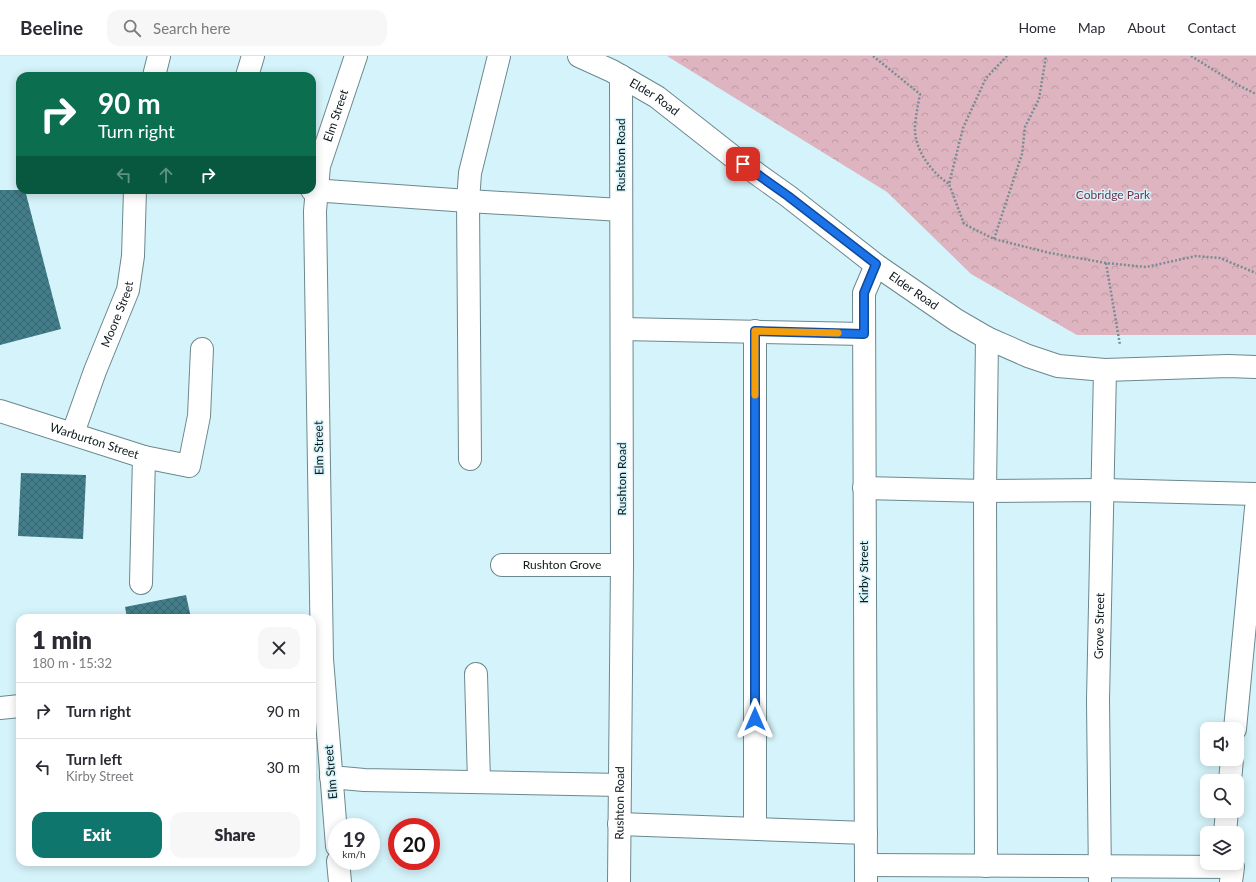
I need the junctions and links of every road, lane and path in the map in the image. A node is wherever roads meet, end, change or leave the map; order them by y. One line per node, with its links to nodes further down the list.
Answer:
1 (159, 56): 10 (street)
2 (253, 56): 11 (street)
3 (356, 56): 14 (street, Elm Street)
4 (499, 56): 19 (street)
5 (579, 56): 12 (street, Elder Road)
6 (873, 56): 15 (path)
7 (1007, 56): 15 (path)
8 (1046, 56): 21 (path)
9 (1191, 56): 13 (path)
10 (155, 72)
11 (248, 72)
12 (621, 76): 20 (street, Rushton Road); 23 (street, Elder Road)
13 (1256, 94)
14 (316, 180)
15 (948, 184): 21 (path)
16 (316, 190): 19 (street)
17 (135, 194): 33 (street, Moore Street)
18 (314, 194): 48 (street, Elm Street)
19 (468, 201): 20 (street); 35 (street)
20 (621, 210): 25 (street, Rushton Road)
21 (994, 239): 22 (path)
22 (1106, 263): 24 (path); 31 (path)
23 (876, 264): 27 (street, Kirby Street); 28 (street, Elder Road)
24 (1256, 273)
25 (622, 329): 26 (street); 42 (street, Rushton Road)
26 (755, 331): 27 (street); 53 (street)
27 (864, 334): 36 (street, Kirby Street)
28 (987, 338): 31 (street, Elder Road); 38 (street)
29 (202, 349): 34 (street, Warburton Street)
30 (1248, 367): 31 (street, Elder Road)
31 (1114, 370): 37 (street, Grove Street)
32 (0, 410): 33 (street, Warburton Street)
33 (73, 433): 34 (street, Warburton Street)
34 (144, 457): 43 (street)
35 (470, 459)
36 (864, 488): 38 (street); 54 (street, Kirby Street)
37 (1103, 490): 38 (street); 39 (street); 59 (street, Grove Street)
38 (985, 491): 55 (street)
39 (1256, 494)
40 (1256, 508): 47 (street)
41 (502, 565): 42 (street, Rushton Grove)
42 (622, 565): 50 (street, Rushton Road)
43 (141, 583)
44 (476, 674): 49 (street)
45 (16, 706): 46 (street)
46 (0, 708)
47 (1236, 722)
48 (331, 777): 49 (street); 51 (street, Elm Street)
49 (479, 782): 50 (street)
50 (620, 785): 52 (street, Rushton Road)
51 (335, 818)
52 (619, 824): 53 (street); 61 (street, Rushton Road)
53 (754, 828): 54 (street)
54 (866, 833): 58 (street, Kirby Street)
55 (986, 866): 58 (street); 59 (street)
56 (339, 870): 60 (street)
57 (1225, 871): 59 (street)
58 (866, 874)
59 (1100, 874)
60 (340, 882)
61 (619, 882)

